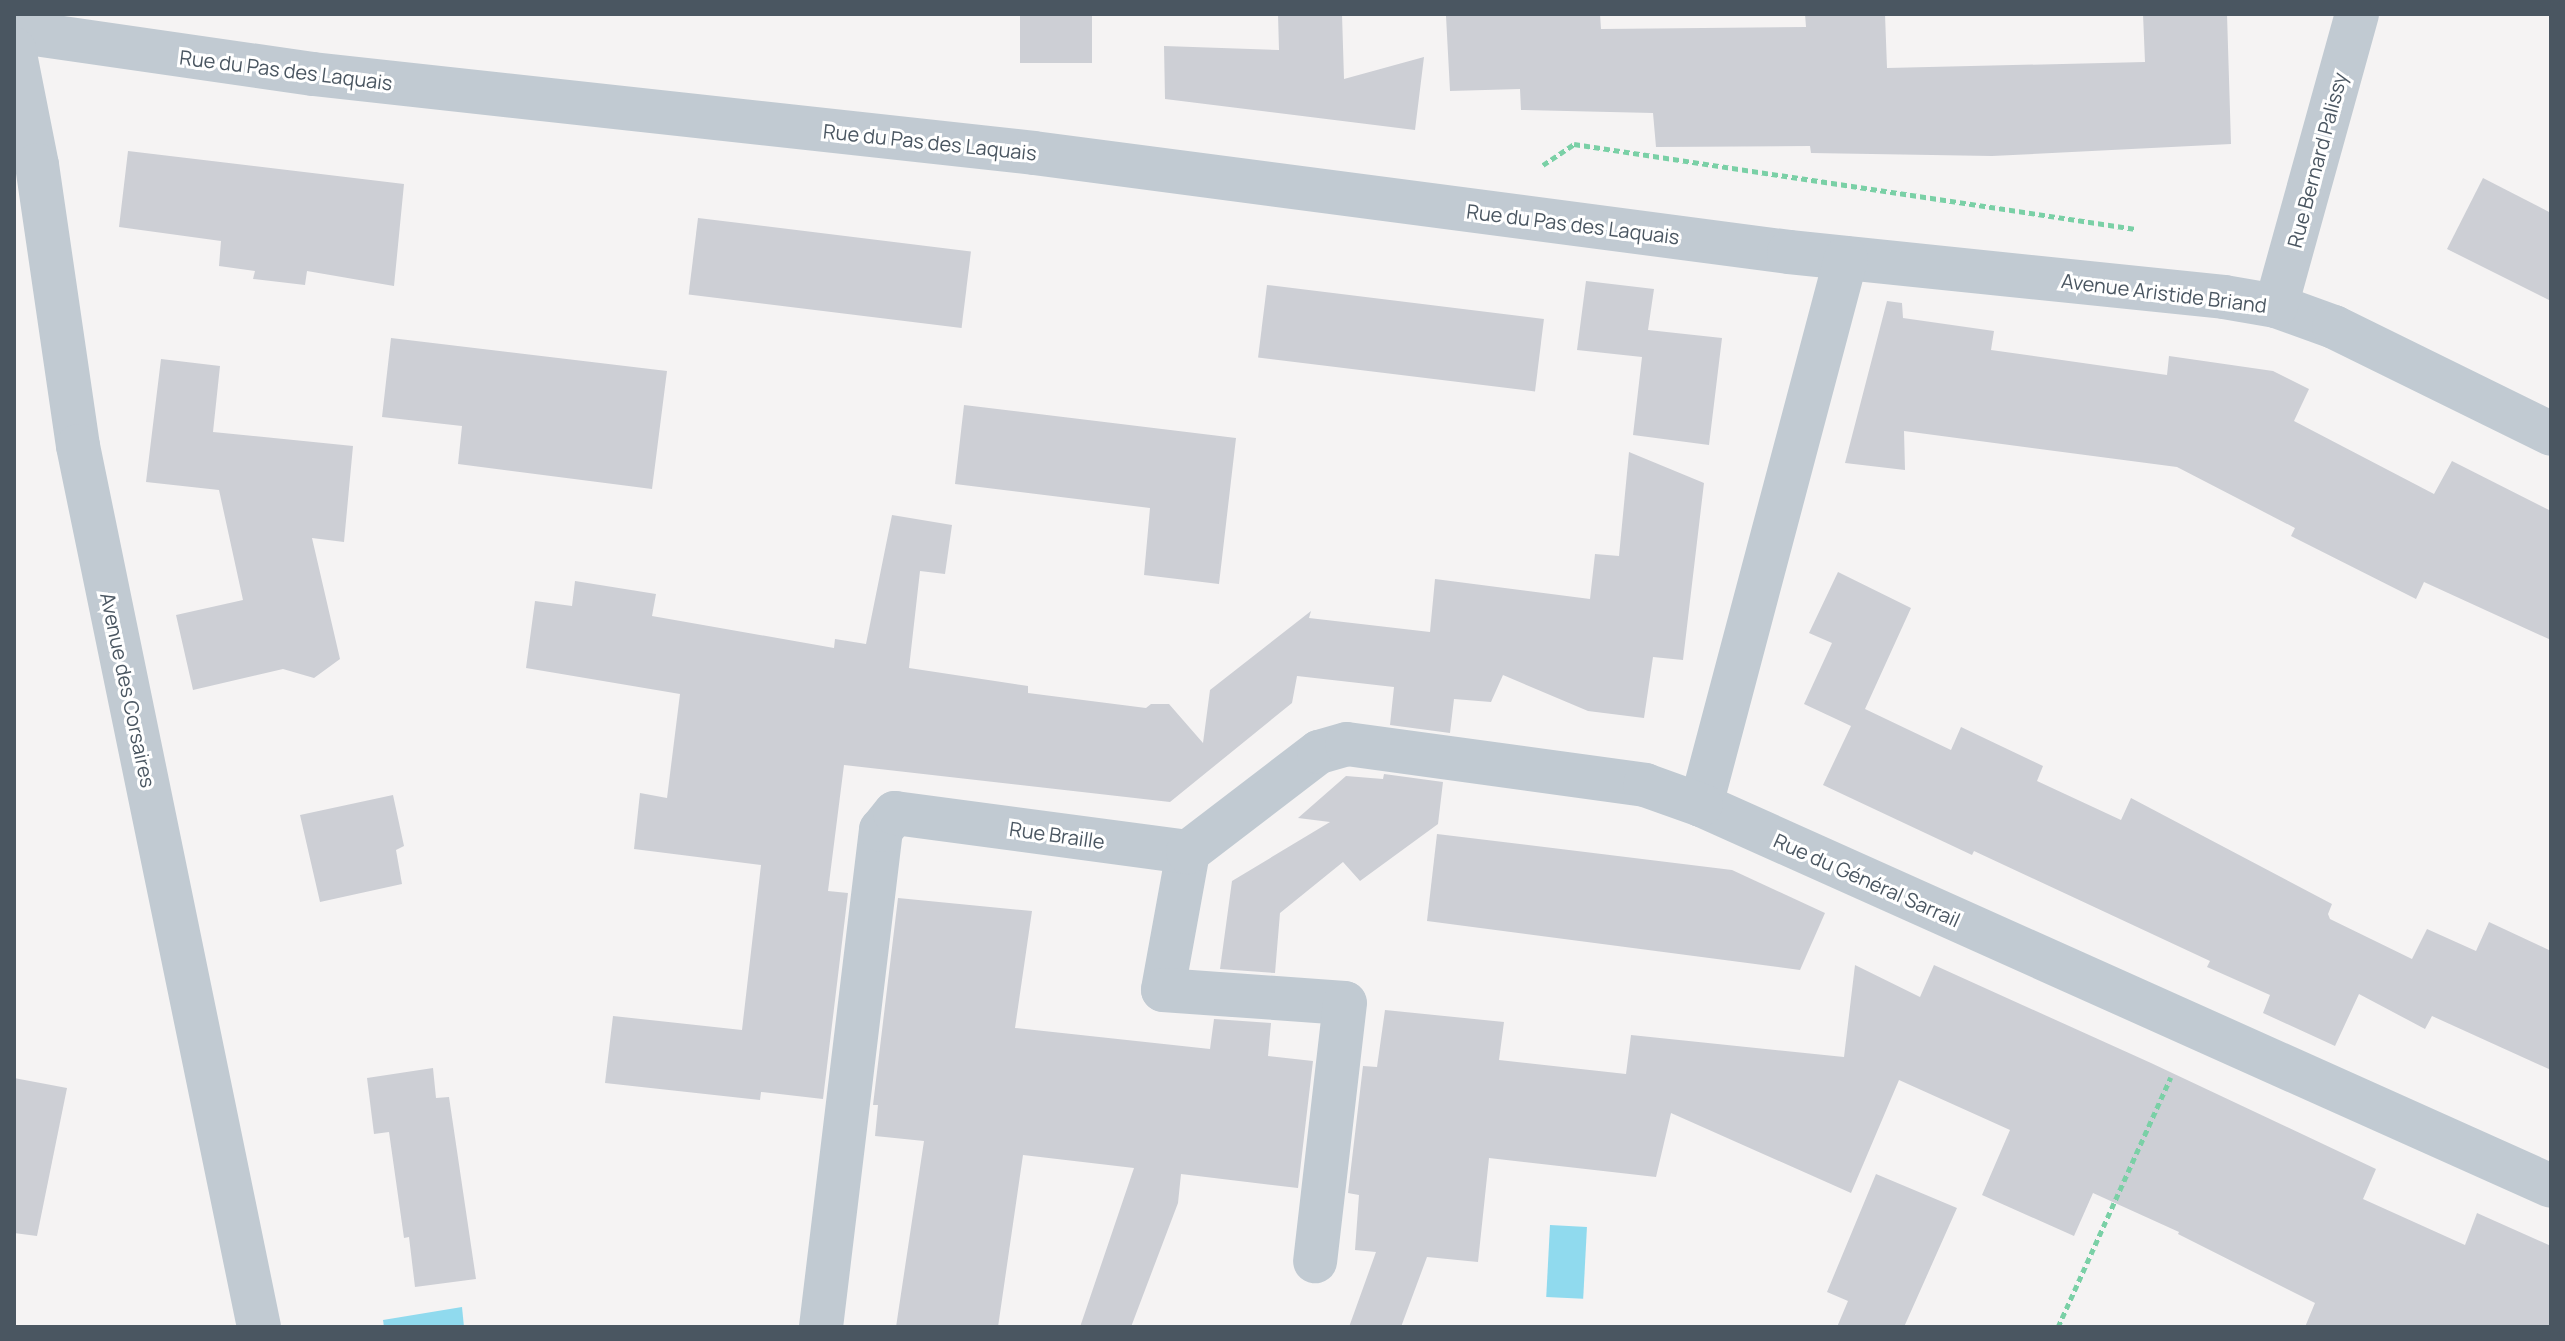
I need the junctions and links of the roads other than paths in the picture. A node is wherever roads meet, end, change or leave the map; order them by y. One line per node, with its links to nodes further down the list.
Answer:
1 (2357, 14): 5 (street, Rue Bernard Palissy)
2 (14, 31): 4 (street, Rue du Pas des Laquais)
3 (14, 49): 11 (street, Avenue des Corsaires)
4 (1846, 258): 5 (street, Avenue Aristide Briand); 7 (street)
5 (2276, 306): 6 (street, Avenue Aristide Briand)
6 (2551, 434)
7 (1701, 805): 8 (street); 9 (street, Rue du Général Sarrail)
8 (1188, 852): 10 (street); 12 (street, Rue Braille)
9 (2551, 1186)
10 (1315, 1261)
11 (259, 1327)
12 (821, 1327)

